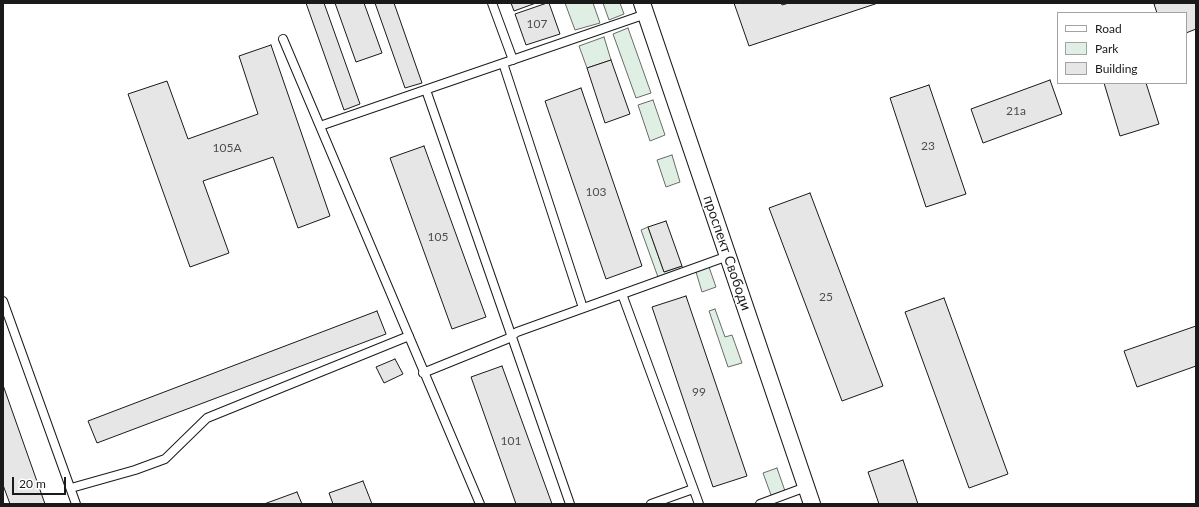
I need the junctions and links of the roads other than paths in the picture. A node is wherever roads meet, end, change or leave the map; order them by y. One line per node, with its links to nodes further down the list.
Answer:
1 (492, 3): 4 (lane)
2 (644, 9): 4 (lane); 8 (street, проспект Свободи)
3 (282, 39): 7 (lane)
4 (513, 60): 5 (lane)
5 (503, 63): 6 (lane); 11 (lane)
6 (426, 90): 7 (lane); 13 (lane)
7 (320, 126): 14 (lane)
8 (728, 256): 9 (lane); 16 (street, проспект Свободи)
9 (622, 294): 11 (lane); 18 (lane)
10 (3, 301): 12 (lane)
11 (583, 308): 13 (lane)
12 (5, 314): 17 (lane)
13 (511, 335): 15 (lane); 21 (lane)
14 (408, 336): 15 (lane); 17 (lane)
15 (423, 373): 20 (lane)
16 (806, 487): 24 (lane); 25 (street, проспект Свободи)
17 (71, 488): 19 (lane)
18 (693, 489): 22 (lane); 23 (lane)
19 (76, 504)
20 (480, 504)
21 (570, 504)
22 (651, 504)
23 (699, 504)
24 (760, 504)
25 (812, 504)

